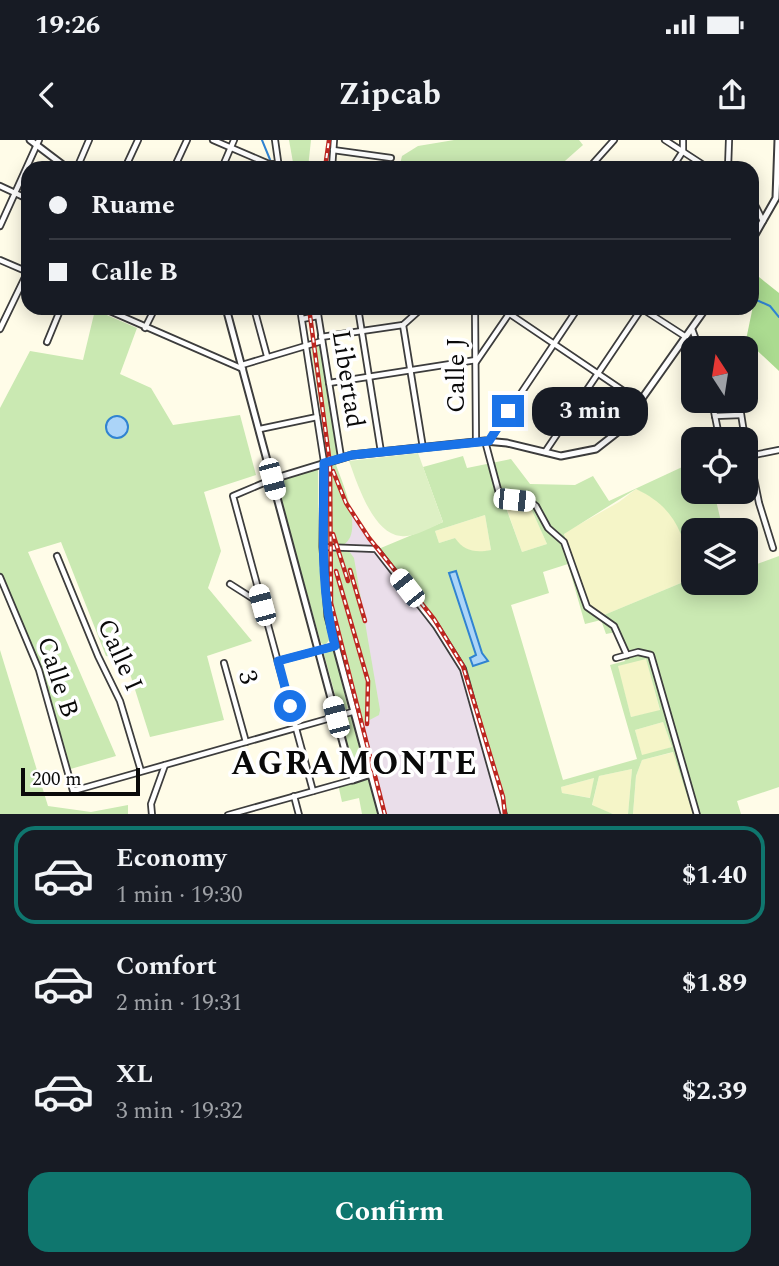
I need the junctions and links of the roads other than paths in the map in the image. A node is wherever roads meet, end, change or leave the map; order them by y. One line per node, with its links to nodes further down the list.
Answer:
1 (30, 140): 14 (street)
2 (89, 140): 21 (street)
3 (138, 140): 22 (street)
4 (187, 140): 23 (street)
5 (213, 140): 15 (street)
6 (234, 140): 15 (street)
7 (275, 140): 26 (street)
8 (334, 140): 16 (street)
9 (614, 140): 28 (street)
10 (666, 140): 17 (street)
11 (683, 140): 17 (street)
12 (729, 140): 31 (street)
13 (778, 140): 32 (street)
14 (38, 143): 19 (street); 20 (street)
15 (231, 148): 24 (street); 25 (street)
16 (333, 150): 18 (street); 27 (street)
17 (683, 151): 29 (street); 30 (street)
18 (391, 158)
19 (30, 161)
20 (58, 161)
21 (79, 161)
22 (128, 161)
23 (177, 161)
24 (225, 161)
25 (258, 161)
26 (278, 161)
27 (332, 161)
28 (595, 161)
29 (677, 161)
30 (698, 161)
31 (728, 161)
32 (779, 174): 38 (street)
33 (21, 180): 35 (street)
34 (0, 186): 35 (street)
35 (15, 193): 36 (street); 39 (street)
36 (21, 196)
37 (759, 212): 38 (street)
38 (764, 222): 40 (street)
39 (0, 226)
40 (759, 230)
41 (0, 260): 42 (street)
42 (21, 268)
43 (21, 286): 63 (street)
44 (58, 315): 70 (street)
45 (120, 315): 62 (street)
46 (152, 315): 62 (street)
47 (228, 315): 76 (street)
48 (256, 315): 74 (street)
49 (301, 315): 60 (street)
50 (359, 315): 65 (street)
51 (414, 315): 61 (street)
52 (475, 315): 75 (street, Calle J)
53 (508, 315): 75 (street)
54 (511, 315): 71 (street)
55 (573, 315): 71 (street)
56 (637, 315): 78 (street)
57 (653, 315): 66 (street)
58 (701, 315): 64 (street)
59 (318, 316): 60 (street); 69 (street, Libertad)
60 (302, 319): 72 (street)
61 (403, 325): 65 (street); 77 (street)
62 (145, 328): 76 (street)
63 (0, 329)
64 (692, 329): 67 (street); 68 (street)
65 (362, 331): 69 (street); 79 (street)
66 (684, 336)
67 (687, 336)
68 (695, 336)
69 (321, 339): 72 (street); 80 (street, Libertad)
70 (47, 342)
71 (554, 343): 78 (street); 89 (street)
72 (306, 344): 74 (street); 85 (street)
73 (681, 344): 81 (street)
74 (267, 356): 76 (street)
75 (476, 361): 77 (street); 90 (street, Calle J)
76 (242, 367): 88 (street)
77 (410, 369): 79 (street); 91 (street)
78 (598, 373): 81 (street); 94 (street)
79 (369, 376): 80 (street); 93 (street)
80 (329, 383): 96 (street, Libertad)
81 (640, 402): 94 (street)
82 (714, 413): 84 (street)
83 (741, 415): 84 (street); 87 (street)
84 (715, 416): 86 (street)
85 (317, 417): 88 (street); 97 (street)
86 (718, 427)
87 (744, 427)
88 (260, 429): 98 (street)
89 (487, 441): 90 (street); 94 (street); 108 (street)
90 (476, 442): 91 (street)
91 (423, 448): 93 (street)
92 (779, 450): 95 (street)
93 (381, 452): 96 (street)
94 (543, 454)
95 (758, 454)
96 (341, 457): 97 (street)
97 (324, 463): 98 (street); 100 (street)
98 (272, 479): 105 (street); 107 (street)
99 (758, 498): 101 (street)
100 (323, 547): 106 (street); 128 (street)
101 (773, 548)
102 (57, 556): 118 (street, Calle I)
103 (0, 577): 118 (street, Calle B)
104 (230, 584): 105 (street)
105 (262, 605): 110 (street)
106 (335, 646): 107 (street); 112 (street)
107 (319, 651): 110 (street); 113 (street)
108 (627, 655): 109 (street); 129 (street)
109 (615, 658)
110 (278, 661): 114 (street)
111 (224, 663): 115 (street, 3)
112 (352, 712): 113 (street); 119 (street)
113 (336, 717): 114 (street); 121 (street)
114 (296, 728): 115 (street); 122 (street)
115 (246, 742): 116 (street)
116 (165, 765): 117 (street); 120 (street)
117 (151, 769): 118 (street); 120 (street)
118 (141, 771)
119 (371, 774): 121 (street); 127 (street)
120 (160, 776): 124 (street)
121 (353, 780): 122 (street)
122 (313, 791): 123 (street)
123 (294, 796): 125 (street); 126 (street)
124 (152, 814)
125 (228, 814)
126 (299, 814)
127 (382, 814)
128 (504, 814)
129 (697, 814)

